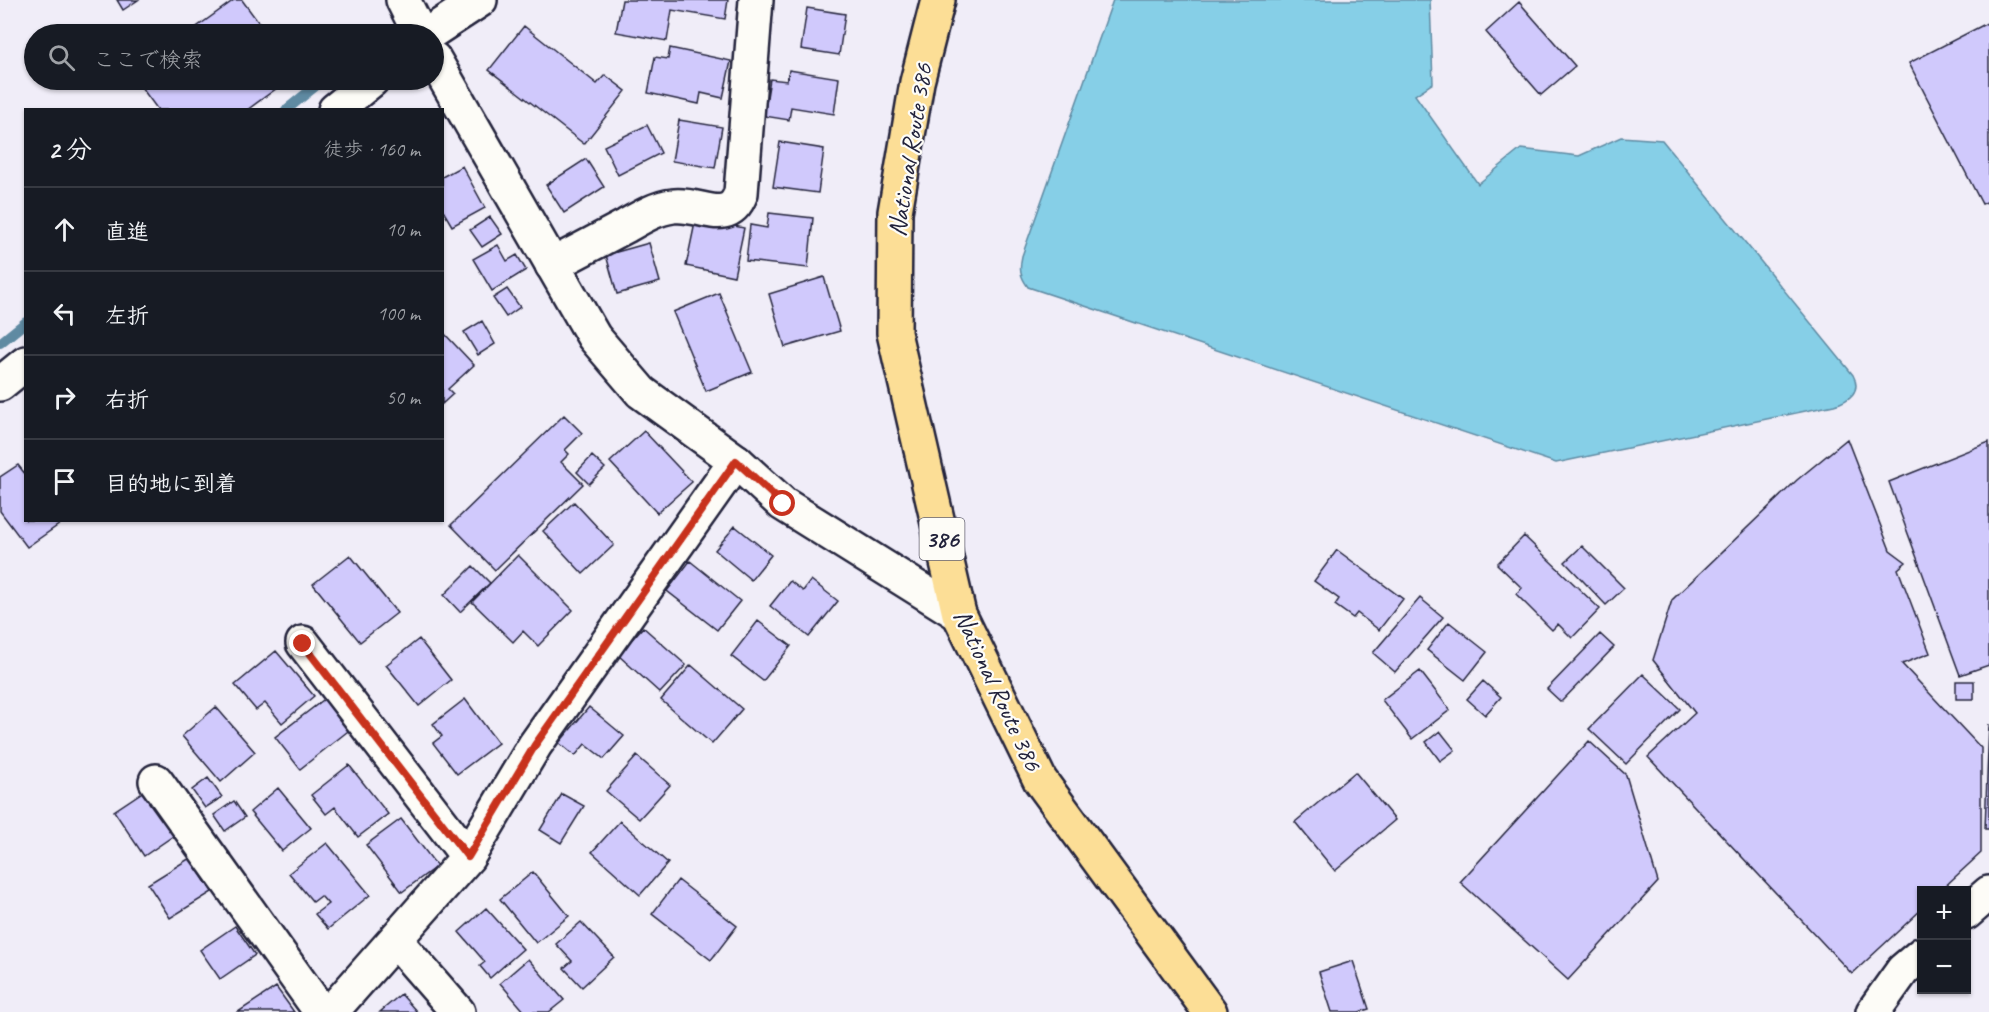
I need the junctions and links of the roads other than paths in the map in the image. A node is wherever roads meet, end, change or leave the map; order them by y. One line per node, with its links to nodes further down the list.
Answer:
1 (403, 0): 5 (street)
2 (480, 0): 6 (street)
3 (756, 0): 10 (street)
4 (938, 0): 14 (highway, National Route 386 / 386)
5 (415, 24)
6 (443, 24)
7 (444, 76): 10 (street)
8 (360, 90): 9 (street)
9 (337, 108)
10 (552, 265): 13 (street)
11 (24, 365): 12 (street)
12 (0, 384)
13 (736, 461): 14 (street); 17 (street)
14 (959, 614): 22 (highway, National Route 386 / 386)
15 (303, 644): 17 (street)
16 (156, 781): 23 (street)
17 (468, 857): 20 (street)
18 (1989, 893): 19 (street)
19 (1971, 909)
20 (394, 940): 24 (street); 25 (street)
21 (1917, 958): 26 (street)
22 (1206, 1011)
23 (321, 1012)
24 (331, 1012)
25 (458, 1012)
26 (1873, 1012)

